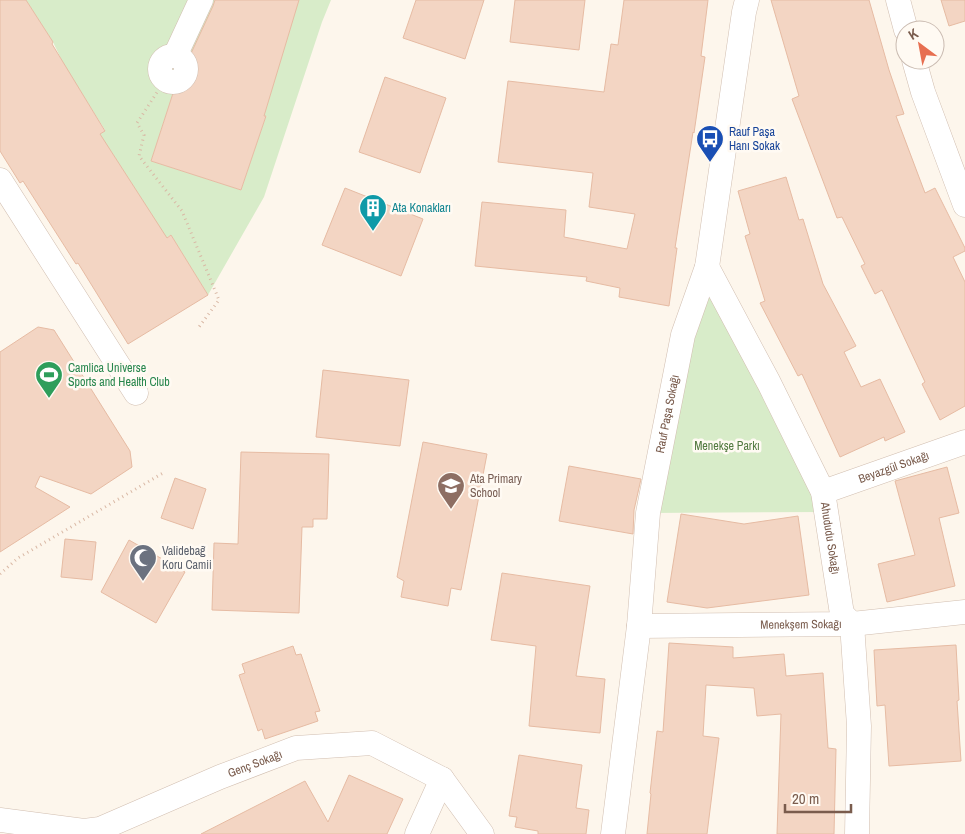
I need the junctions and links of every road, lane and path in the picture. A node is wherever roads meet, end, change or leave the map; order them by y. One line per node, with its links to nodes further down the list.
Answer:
1 (202, 0): 6 (street)
2 (747, 0): 9 (street, Rauf Paşa Sokağı)
3 (898, 0): 4 (street)
4 (903, 20)
5 (917, 70): 8 (street)
6 (165, 80): 10 (path)
7 (0, 180): 11 (street)
8 (965, 205)
9 (707, 267): 14 (street, Ahududu Sokağı); 18 (street, Rauf Paşa Sokağı)
10 (199, 327)
11 (136, 393)
12 (965, 442): 14 (street, Beyazgül Sokağı)
13 (163, 473): 15 (path)
14 (823, 492): 17 (street, Ahududu Sokağı)
15 (0, 574)
16 (965, 612): 17 (street, Menekşem Sokağı)
17 (852, 624): 18 (street, Menekşem Sokağı); 25 (street, Ahududu Sokağı)
18 (638, 626): 24 (street, Rauf Paşa Sokağı)
19 (442, 779): 21 (street, Genç Sokağı); 22 (street); 23 (street, Genç Sokağı)
20 (0, 820): 21 (street, Genç Sokağı)
21 (90, 832)
22 (417, 834)
23 (482, 834)
24 (613, 834)
25 (858, 834)

